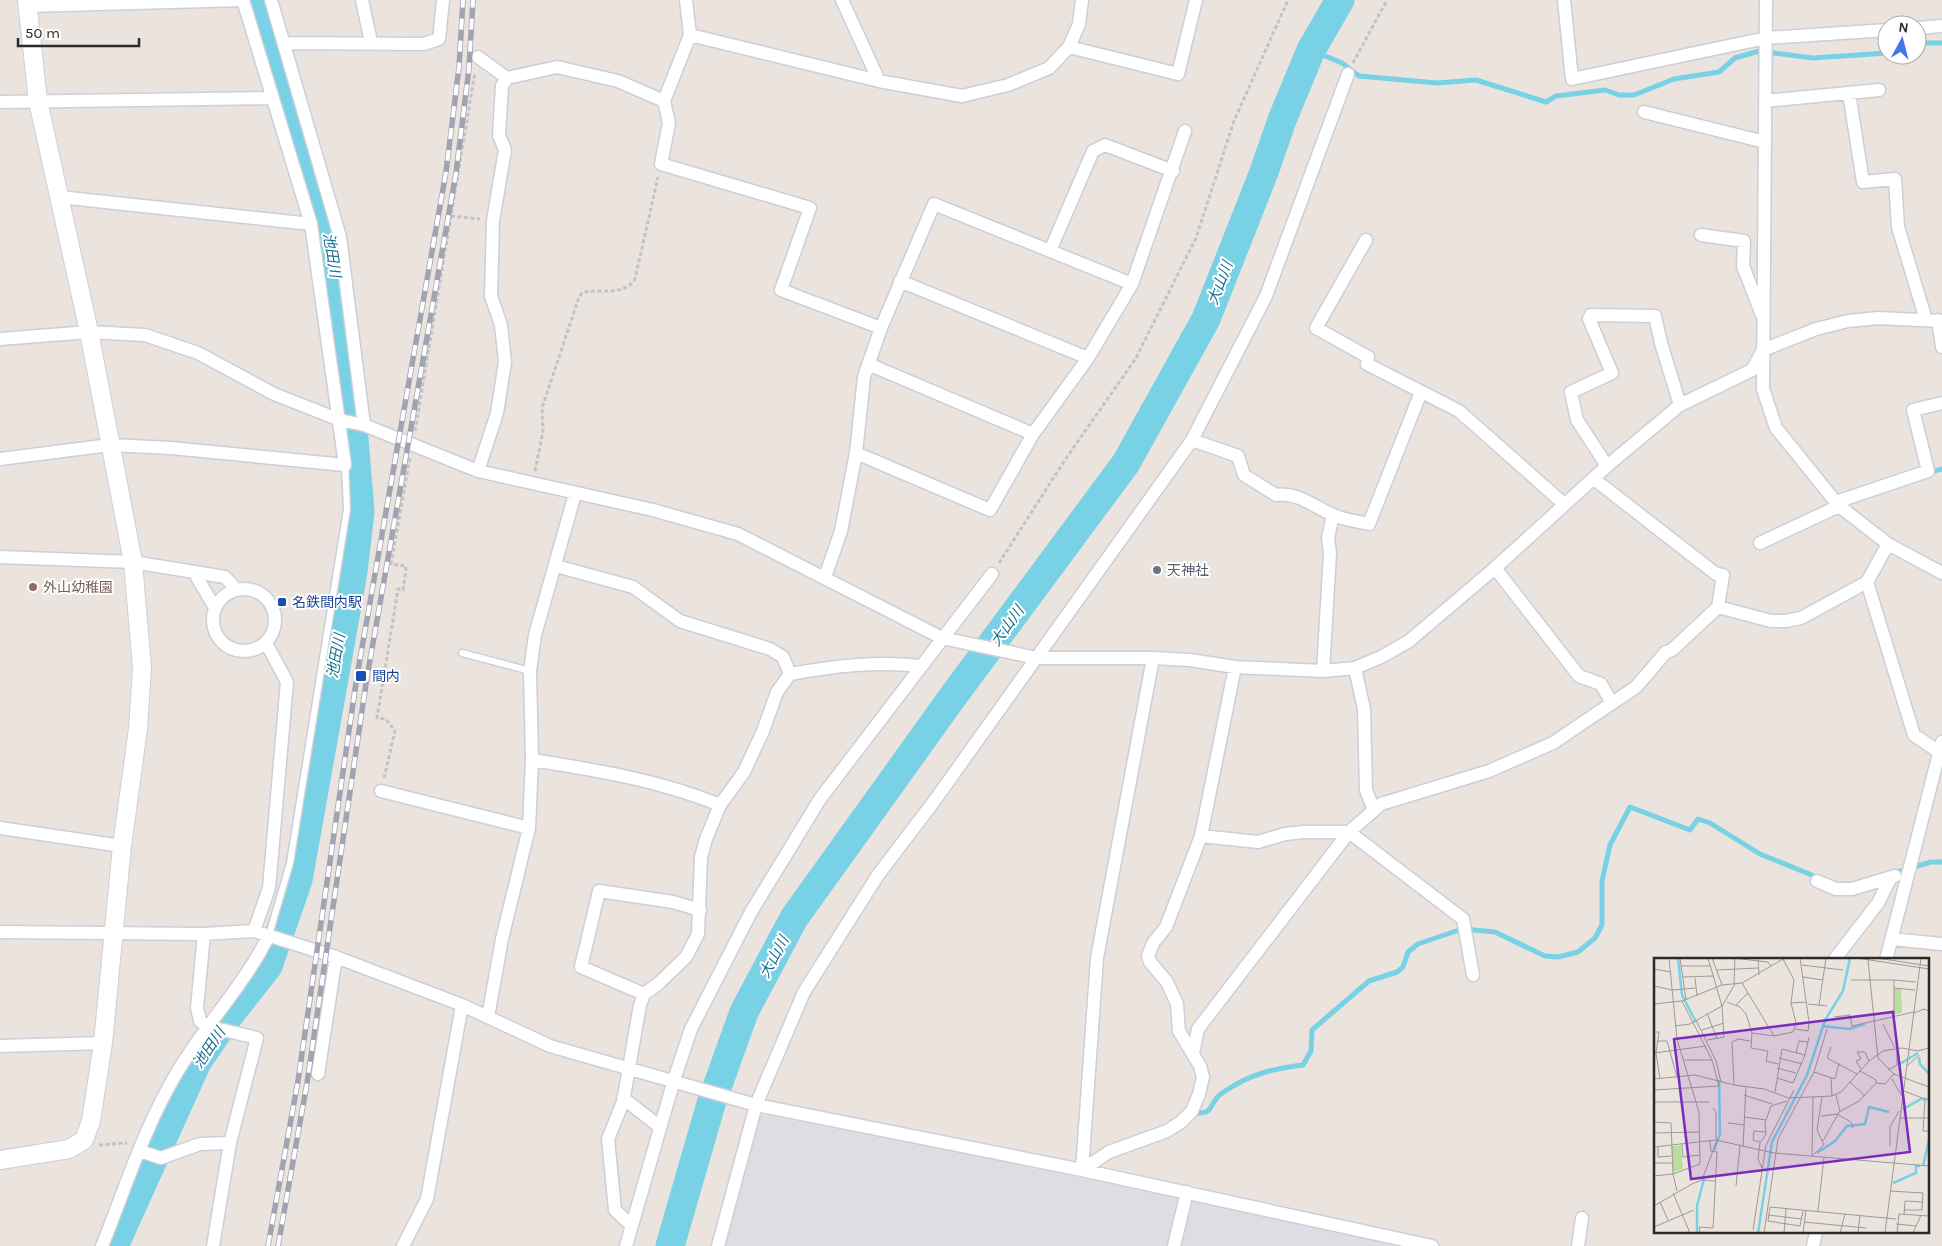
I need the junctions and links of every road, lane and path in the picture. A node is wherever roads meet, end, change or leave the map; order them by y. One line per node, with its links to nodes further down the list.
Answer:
1 (243, 0): 13 (street); 28 (street)
2 (271, 0): 20 (street)
3 (362, 0): 19 (street)
4 (443, 0): 19 (street)
5 (686, 0): 17 (street)
6 (842, 0): 25 (street)
7 (1082, 0): 21 (street)
8 (1196, 0): 21 (street)
9 (1288, 0): 84 (path)
10 (1387, 0): 23 (path)
11 (1564, 0): 18 (street)
12 (1766, 0): 18 (street)
13 (27, 3): 29 (street)
14 (1942, 26): 15 (street)
15 (1927, 27)
16 (1877, 31): 18 (street)
17 (690, 35): 25 (street); 30 (street)
18 (1766, 38): 32 (street)
19 (371, 42): 20 (street)
20 (284, 43): 60 (street)
21 (1069, 47): 25 (street)
22 (478, 57): 24 (street); 39 (path)
23 (1348, 74): 62 (street)
24 (508, 78): 30 (street); 40 (street)
25 (879, 81)
26 (1879, 90): 27 (street)
27 (1849, 93): 32 (street); 48 (street)
28 (273, 98): 29 (street); 41 (street)
29 (38, 101): 31 (street); 38 (street)
30 (664, 101): 36 (street)
31 (0, 102)
32 (1765, 102): 35 (street)
33 (1644, 112): 35 (street)
34 (1185, 131): 37 (street)
35 (1765, 142): 47 (street)
36 (661, 164): 49 (street); 71 (path)
37 (1172, 171): 44 (street); 46 (street)
38 (59, 197): 41 (street); 50 (street)
39 (451, 216): 40 (path); 64 (path)
40 (493, 221): 69 (street)
41 (311, 224): 59 (street)
42 (1701, 235): 47 (street)
43 (1366, 240): 56 (street)
44 (1050, 251): 45 (street); 46 (street)
45 (900, 281): 49 (street); 54 (street)
46 (1132, 284): 54 (street)
47 (1763, 317): 53 (street)
48 (1935, 320): 52 (street); 53 (street)
49 (881, 328): 55 (street)
50 (89, 332): 51 (street); 59 (street); 63 (street)
51 (0, 339)
52 (1942, 347)
53 (1763, 350): 58 (street); 74 (street)
54 (1088, 358): 61 (street)
55 (868, 364): 61 (street); 65 (street)
56 (1421, 392): 73 (street); 75 (street)
57 (1942, 403): 74 (street)
58 (1680, 405): 68 (street); 68 (street)
59 (341, 420): 60 (street); 67 (street)
60 (364, 425): 64 (street)
61 (1033, 434): 65 (street)
62 (1192, 440): 75 (street); 93 (street)
63 (110, 445): 66 (street); 67 (street); 79 (street)
64 (413, 445): 69 (street); 104 (path)
65 (856, 453): 85 (street)
66 (0, 459)
67 (345, 465): 120 (lane)
68 (1607, 466): 70 (street)
69 (478, 471): 71 (street)
70 (1594, 479): 73 (street); 88 (street)
71 (532, 484): 72 (street)
72 (575, 494): 80 (street); 85 (street)
73 (1564, 504): 81 (street)
74 (1838, 504): 76 (street); 77 (street)
75 (1333, 515): 99 (street)
76 (1760, 543)
77 (1888, 544): 83 (street); 86 (street)
78 (0, 557): 79 (street)
79 (133, 562): 82 (street); 111 (street)
80 (556, 566): 98 (street); 100 (street)
81 (1495, 568): 97 (street); 101 (street)
82 (194, 572): 87 (street); 89 (street)
83 (1942, 573)
84 (992, 574): 90 (street)
85 (825, 577): 90 (street)
86 (1867, 582): 88 (street); 102 (street)
87 (237, 590): 89 (street); 91 (street)
88 (1718, 607): 101 (street)
89 (215, 608): 91 (street)
90 (942, 638): 93 (street); 95 (street)
91 (266, 643): 116 (street)
92 (462, 653): 98 (lane)
93 (1036, 658): 94 (street); 138 (street)
94 (1153, 658): 96 (street); 144 (street)
95 (920, 666): 100 (street); 136 (street)
96 (1235, 667): 99 (street); 110 (street)
97 (1355, 668): 99 (street); 106 (street)
98 (530, 671): 103 (street)
99 (1323, 672)
100 (790, 674): 105 (street)
101 (1612, 704): 106 (street)
102 (1941, 747): 112 (street)
103 (532, 760): 105 (street); 108 (street)
104 (381, 791): 108 (street)
105 (720, 806): 115 (street)
106 (1374, 810): 109 (street)
107 (0, 828): 111 (street)
108 (529, 828): 129 (street)
109 (1349, 832): 110 (street); 126 (street); 133 (street)
110 (1201, 836): 133 (street)
111 (122, 846): 118 (street)
112 (1908, 875): 113 (street); 121 (street)
113 (1891, 877): 114 (street); 124 (street)
114 (1817, 880)
115 (700, 910): 127 (street); 127 (street)
116 (254, 931): 119 (street); 120 (street)
117 (0, 932): 118 (street)
118 (114, 933): 119 (street); 131 (street)
119 (204, 934): 130 (street)
120 (269, 935): 123 (street); 130 (street)
121 (1892, 939): 122 (street); 125 (street)
122 (1942, 944)
123 (336, 957): 128 (street); 135 (street)
124 (1836, 958)
125 (1887, 958)
126 (1473, 975)
127 (644, 994): 134 (street)
128 (462, 1005): 129 (street); 150 (street)
129 (488, 1017): 134 (street)
130 (206, 1026): 141 (street); 142 (street)
131 (103, 1043): 132 (street); 140 (street)
132 (0, 1046)
133 (1193, 1053): 144 (street)
134 (630, 1067): 136 (street); 137 (street)
135 (318, 1074)
136 (677, 1081): 138 (street); 139 (street)
137 (624, 1098): 139 (street); 147 (street)
138 (756, 1105): 144 (street); 152 (street)
139 (660, 1127): 147 (street)
140 (84, 1140): 142 (path); 143 (street)
141 (230, 1143): 142 (street); 149 (street)
142 (140, 1151): 148 (street)
143 (0, 1160)
144 (1082, 1170): 145 (street)
145 (1187, 1192): 153 (street); 154 (street)
146 (1582, 1218): 155 (street)
147 (632, 1226): 151 (street)
148 (102, 1246)
149 (212, 1246)
150 (403, 1246)
151 (626, 1246)
152 (718, 1246)
153 (1174, 1246)
154 (1432, 1246)
155 (1578, 1246)

